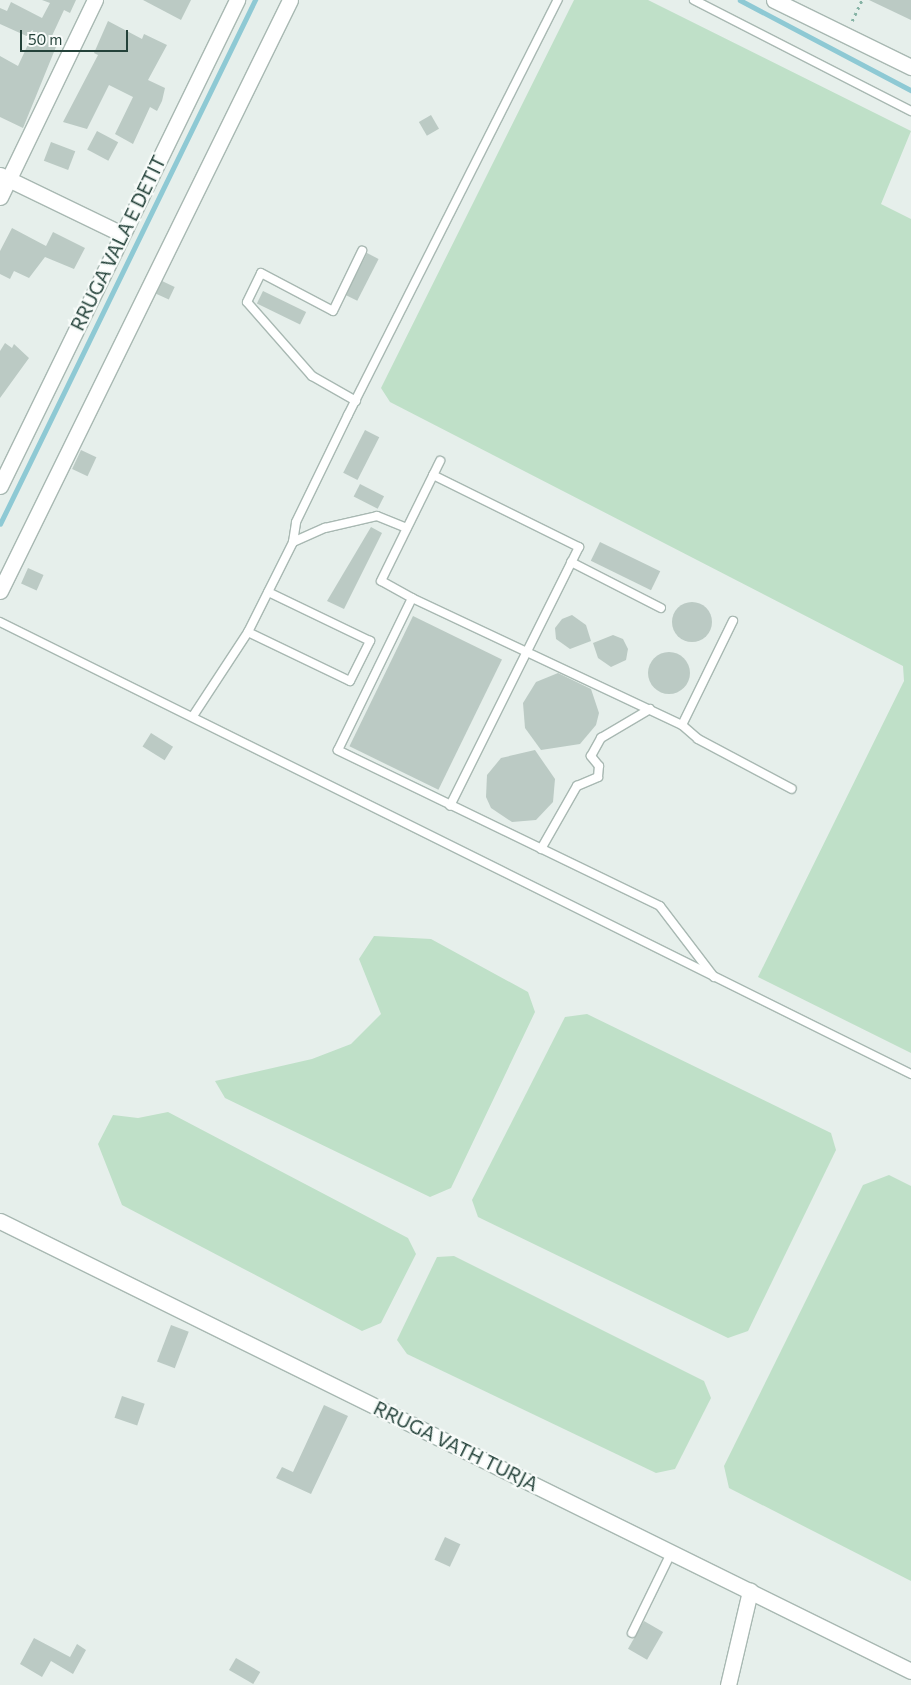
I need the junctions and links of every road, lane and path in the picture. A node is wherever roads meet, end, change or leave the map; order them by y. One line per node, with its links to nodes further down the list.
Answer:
1 (95, 0): 11 (street)
2 (237, 0): 13 (street, RRUGA VALA E DETIT)
3 (290, 0): 22 (street)
4 (558, 0): 15 (lane)
5 (694, 0): 10 (lane)
6 (774, 0): 8 (street)
7 (862, 0): 8 (path)
8 (845, 35): 9 (street)
9 (911, 67)
10 (911, 111)
11 (4, 177): 12 (street); 13 (street)
12 (0, 196)
13 (122, 234): 18 (street, RRUGA VALA E DETIT)
14 (362, 251): 15 (lane)
15 (356, 401): 20 (lane)
16 (440, 461): 17 (lane)
17 (433, 476): 19 (lane); 21 (lane)
18 (0, 486)
19 (407, 528): 20 (lane); 24 (lane)
20 (293, 542): 23 (lane)
21 (571, 562): 25 (lane); 29 (lane)
22 (0, 591)
23 (268, 592): 28 (lane); 28 (lane)
24 (412, 598): 29 (lane); 34 (lane)
25 (661, 608)
26 (734, 621): 32 (lane)
27 (0, 622): 31 (lane)
28 (248, 632): 31 (lane)
29 (528, 650): 30 (lane); 34 (lane)
30 (650, 709): 32 (lane); 35 (lane)
31 (192, 716): 36 (lane)
32 (682, 725): 33 (lane)
33 (792, 790)
34 (450, 806): 35 (lane)
35 (541, 849): 36 (lane)
36 (714, 977): 37 (lane)
37 (911, 1074)
38 (0, 1221): 39 (street, RRUGA VATH TURJA)
39 (671, 1553): 40 (street, RRUGA VATH TURJA); 41 (lane)
40 (750, 1591): 42 (street, RRUGA VATH TURJA); 43 (street)
41 (632, 1633)
42 (911, 1671)
43 (728, 1685)

